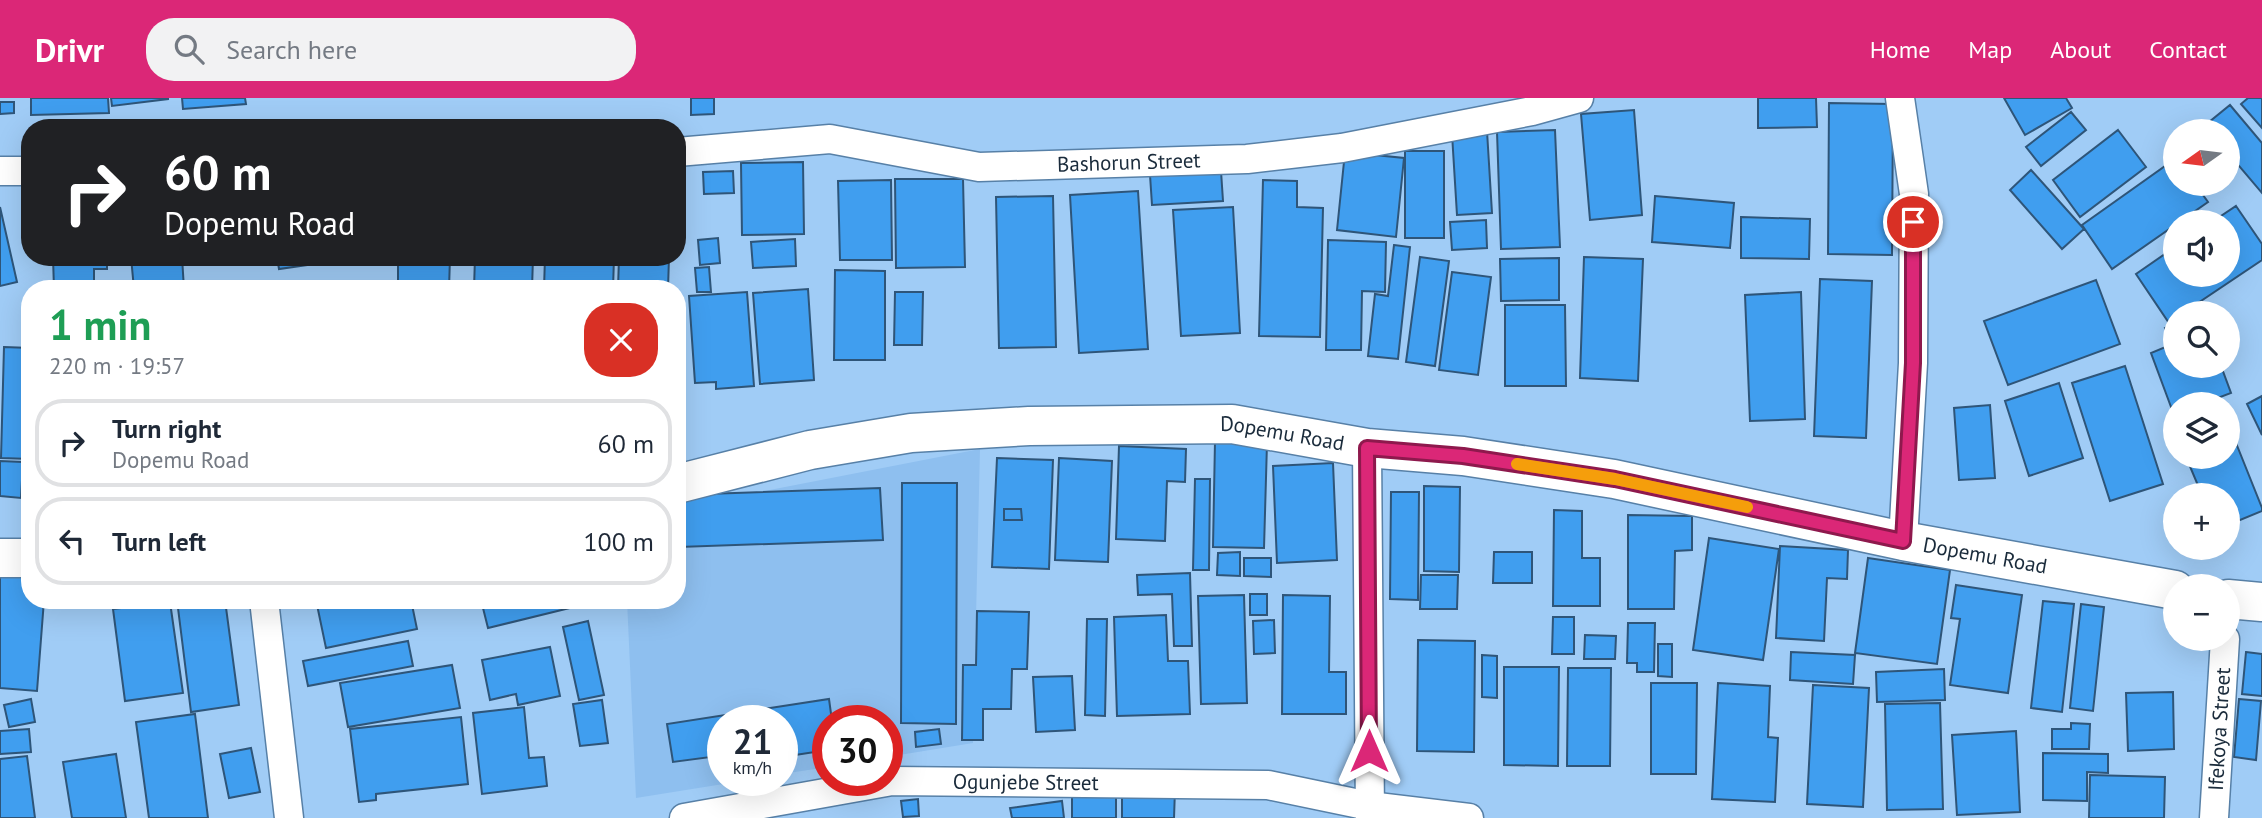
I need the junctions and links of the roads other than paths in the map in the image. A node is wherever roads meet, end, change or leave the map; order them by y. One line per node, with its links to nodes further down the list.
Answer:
1 (1579, 98): 3 (street, Bashorun Street)
2 (1900, 98): 8 (street)
3 (686, 151)
4 (0, 171): 5 (street)
5 (21, 171)
6 (1367, 448): 7 (main road, Dopemu Road); 8 (main road, Dopemu Road); 16 (street)
7 (686, 482)
8 (1903, 541): 11 (main road, Dopemu Road)
9 (0, 558): 10 (main road)
10 (21, 558)
11 (2163, 588)
12 (2240, 601): 13 (main road)
13 (2262, 602)
14 (265, 609): 17 (street)
15 (2224, 651): 20 (street, Ifekoya Street)
16 (1369, 812): 18 (street, Ogunjebe Street); 19 (street, Ogunjebe Street)
17 (289, 818)
18 (684, 818)
19 (1469, 818)
20 (2214, 818)

